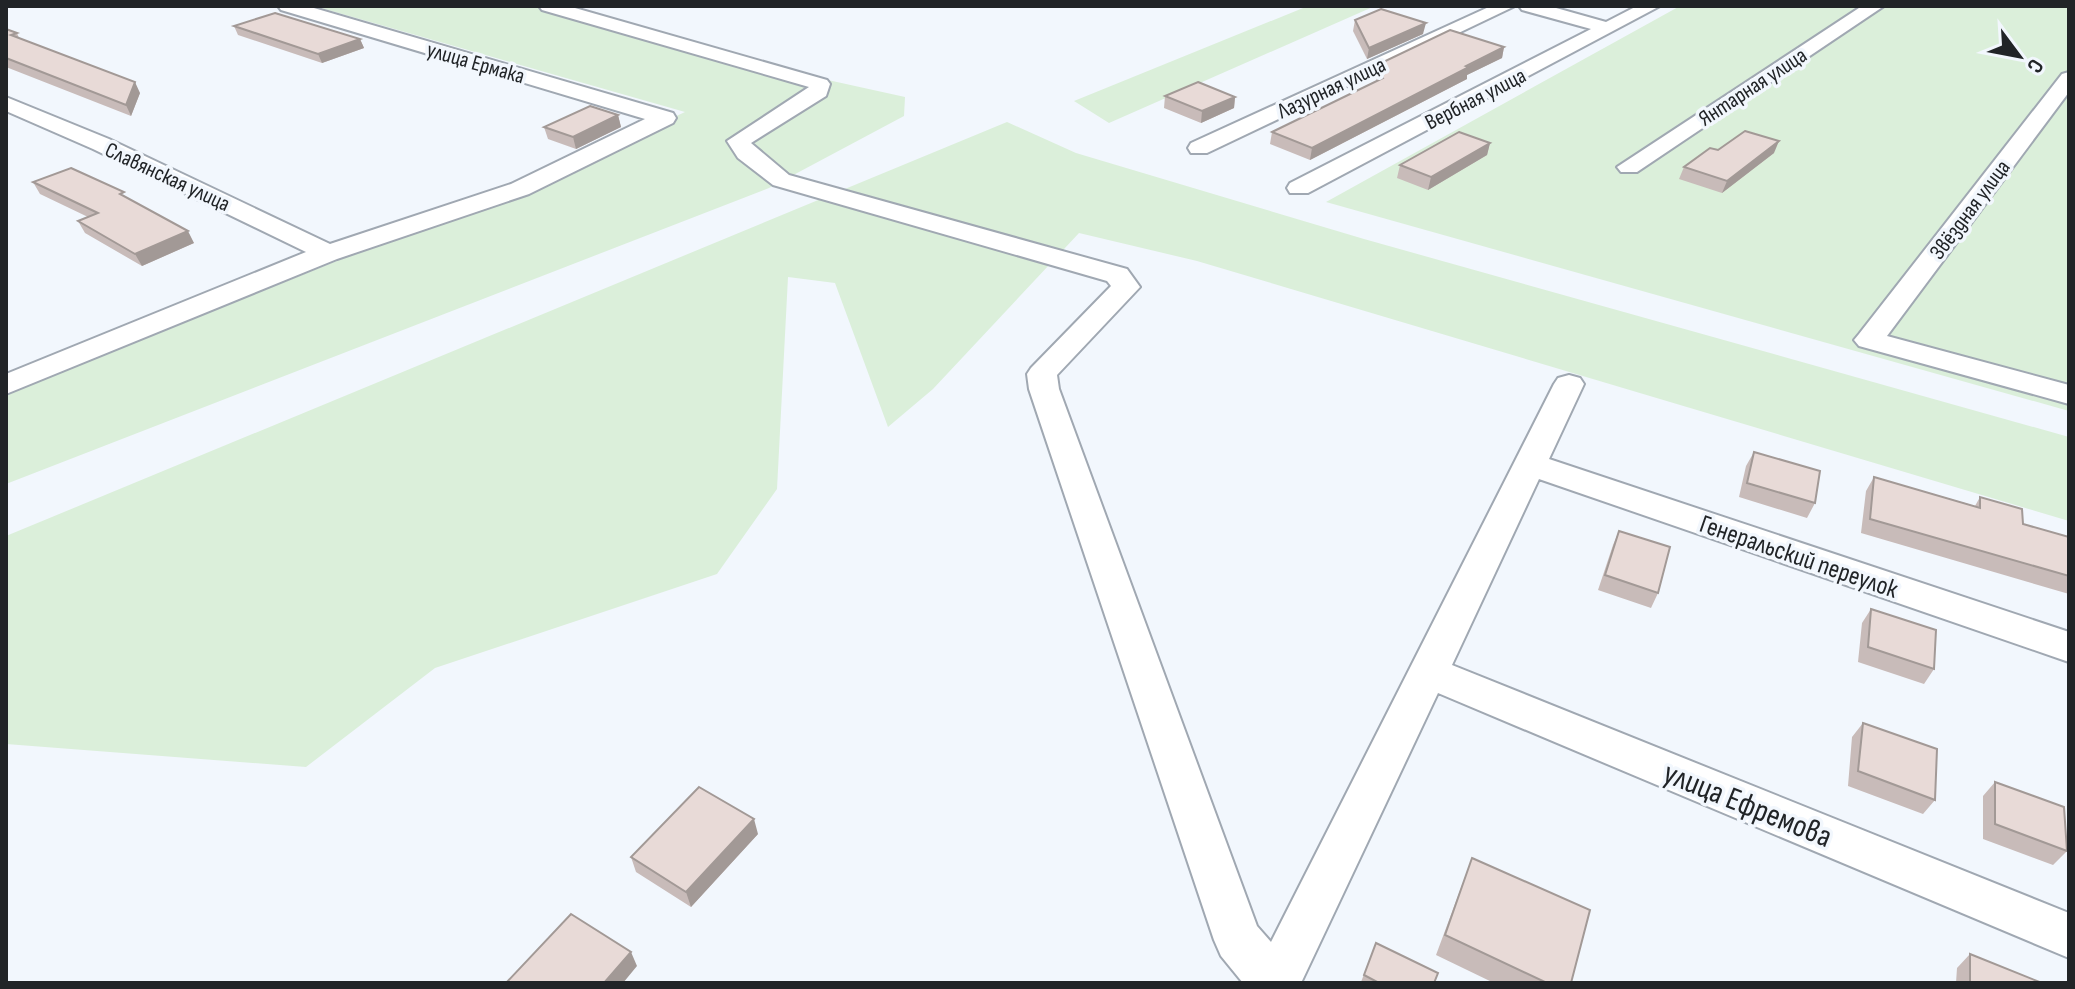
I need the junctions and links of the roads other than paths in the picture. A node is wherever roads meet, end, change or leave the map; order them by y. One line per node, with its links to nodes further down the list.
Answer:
1 (287, 6): 13 (street, улица Ермака)
2 (548, 6): 21 (street)
3 (1506, 6): 10 (street, Лазурная улица)
4 (1528, 6): 7 (street)
5 (1651, 6): 7 (street, Вербная улица)
6 (1875, 6): 11 (street, Янтарная улица)
7 (1608, 28): 12 (street, Вербная улица)
8 (2069, 78): 16 (street, Звёздная улица)
9 (6, 103): 13 (street, Славянская улица)
10 (1199, 148)
11 (1629, 167)
12 (1299, 188)
13 (328, 253): 15 (street)
14 (1569, 384): 17 (street)
15 (6, 385)
16 (2069, 395)
17 (1529, 464): 18 (street, Генеральский переулок); 19 (street)
18 (2069, 647)
19 (1428, 672): 20 (street, улица Ефремова); 21 (street)
20 (2069, 936)
21 (1275, 983)

